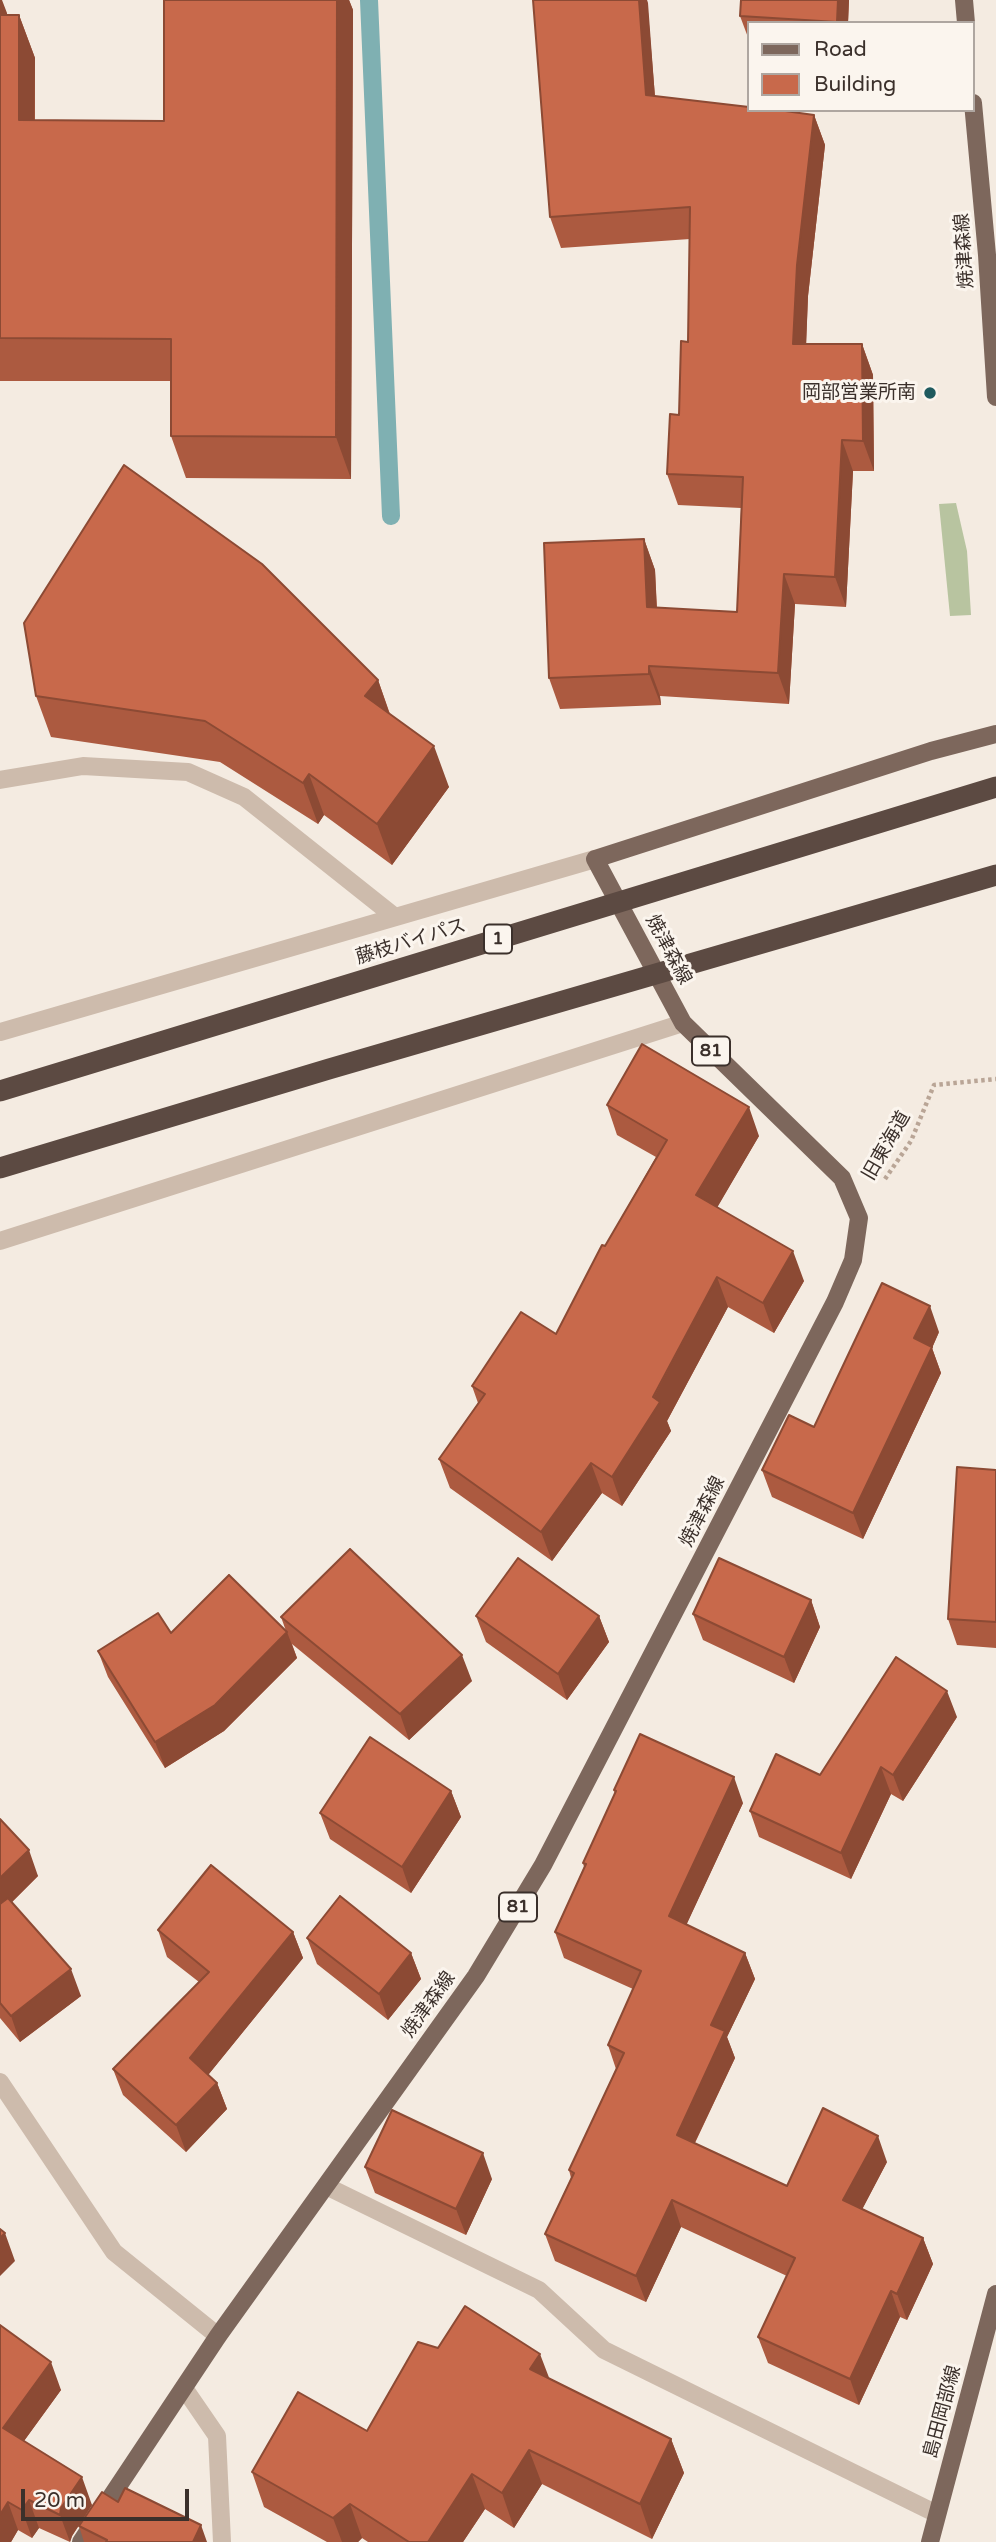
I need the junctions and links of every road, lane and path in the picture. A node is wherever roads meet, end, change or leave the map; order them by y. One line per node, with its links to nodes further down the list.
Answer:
1 (964, 0): 2 (main road)
2 (966, 21)
3 (974, 112): 4 (main road, 焼津森線)
4 (992, 256): 5 (main road, 焼津森線)
5 (996, 397)
6 (996, 734): 9 (main road)
7 (0, 780): 11 (street)
8 (996, 788): 15 (highway, 藤枝バイパス / 1)
9 (595, 859): 11 (street); 12 (main road, 焼津森線 / 81)
10 (996, 875): 16 (highway)
11 (395, 917): 13 (street)
12 (683, 1023): 17 (main road, 焼津森線 / 81); 18 (street)
13 (0, 1032)
14 (996, 1079): 17 (path, 旧東海道)
15 (0, 1091)
16 (0, 1168)
17 (859, 1218): 20 (main road, 焼津森線 / 81)
18 (0, 1241)
19 (0, 2082): 22 (street)
20 (326, 2186): 22 (main road, 焼津森線 / 81); 24 (street)
21 (996, 2294): 24 (main road, 島田岡部線)
22 (218, 2336): 23 (main road, 焼津森線 / 81)
23 (184, 2388): 25 (main road, 焼津森線 / 81); 26 (street)
24 (937, 2514): 27 (main road, 島田岡部線)
25 (81, 2542)
26 (222, 2542)
27 (930, 2542)

